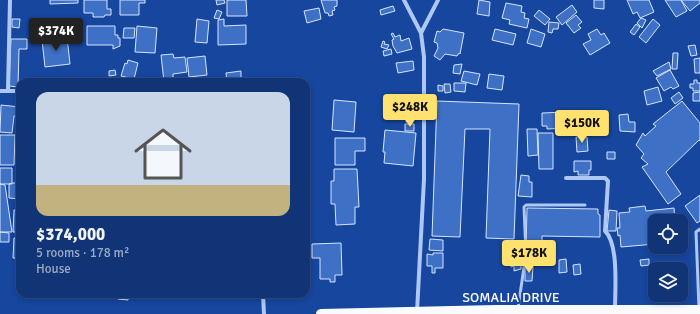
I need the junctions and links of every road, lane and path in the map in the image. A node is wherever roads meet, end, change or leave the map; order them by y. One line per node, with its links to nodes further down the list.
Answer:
1 (10, 0): 6 (street)
2 (404, 0): 4 (street)
3 (438, 0): 4 (street)
4 (421, 33): 15 (street)
5 (0, 90): 6 (street)
6 (8, 90): 7 (street)
7 (16, 91)
8 (566, 178): 14 (street)
9 (585, 205): 12 (lane)
10 (700, 229): 13 (lane)
11 (263, 298): 16 (street)
12 (518, 310): 14 (main road, SOMALIA DRIVE); 15 (main road, SOMALIA DRIVE)
13 (700, 310): 14 (main road, SOMALIA DRIVE)
14 (615, 311)
15 (417, 313): 17 (main road, SOMALIA DRIVE)
16 (264, 314)
17 (321, 314)

